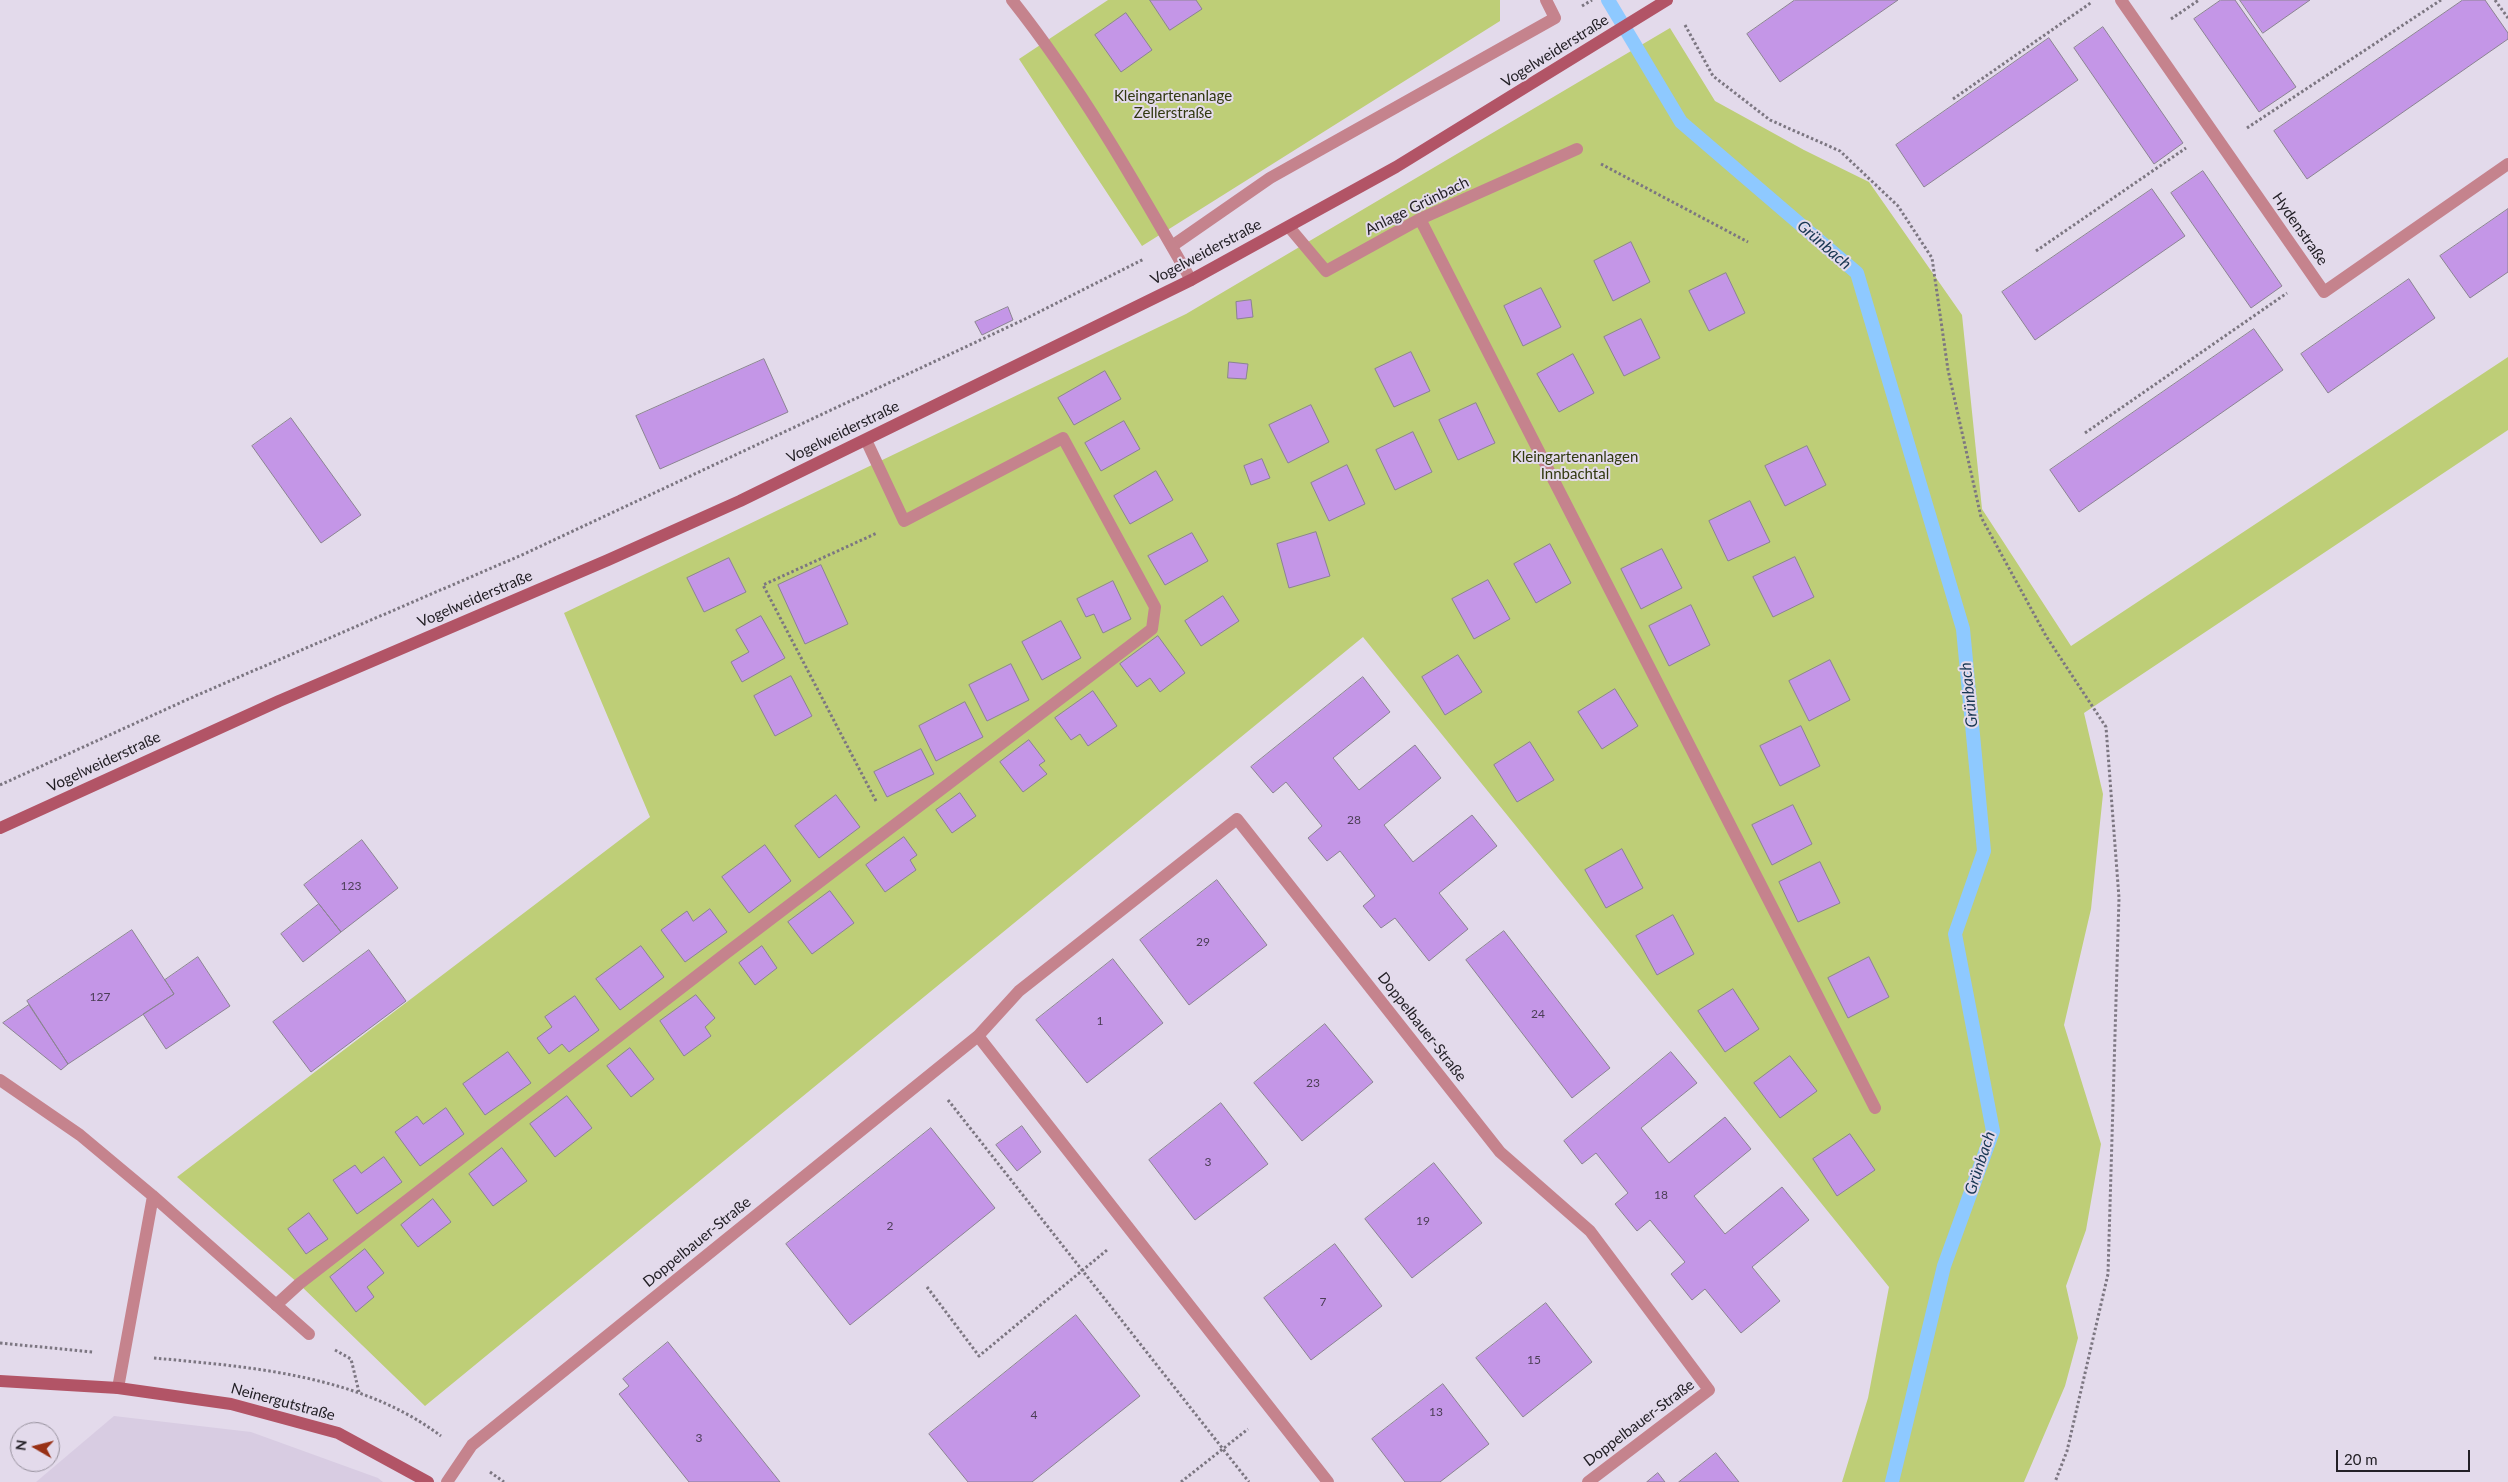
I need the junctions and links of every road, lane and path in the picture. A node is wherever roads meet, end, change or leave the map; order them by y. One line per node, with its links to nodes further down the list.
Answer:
1 (1012, 0): 18 (street)
2 (1546, 0): 18 (street)
3 (1668, 0): 16 (main road, Vogelweiderstraße)
4 (2095, 0): 10 (path)
5 (2121, 0): 11 (street, Hydenstraße)
6 (2441, 0): 12 (path)
7 (2495, 0): 9 (path)
8 (1680, 17): 49 (path)
9 (2508, 18)
10 (1953, 99)
11 (2212, 130): 12 (street, Hydenstraße); 19 (path)
12 (2222, 145): 20 (street, Hydenstraße)
13 (1577, 149): 15 (street, Anlage Grünbach); 17 (path)
14 (2508, 164): 20 (street, Hydenstraße)
15 (1420, 220): 16 (street, Anlage Grünbach); 31 (street)
16 (1289, 227): 21 (main road, Vogelweiderstraße)
17 (1748, 242)
18 (1172, 246): 21 (street); 25 (path)
19 (2036, 252)
20 (2312, 276): 22 (path)
21 (1191, 280): 23 (main road, Vogelweiderstraße)
22 (2085, 434)
23 (866, 440): 24 (street); 26 (main road, Vogelweiderstraße)
24 (904, 521): 27 (path); 27 (street)
25 (0, 784)
26 (0, 828)
27 (890, 828): 36 (street)
28 (978, 1036): 29 (street, Doppelbauer-Straße); 33 (street); 48 (street, Doppelbauer-Straße)
29 (929, 1076): 34 (path); 44 (street, Doppelbauer-Straße)
30 (0, 1080): 32 (street)
31 (1875, 1108)
32 (153, 1196): 36 (street); 39 (street)
33 (1130, 1230): 34 (path); 41 (street)
34 (1083, 1271): 35 (path); 42 (path)
35 (927, 1287)
36 (276, 1305): 37 (street)
37 (309, 1334): 40 (path)
38 (0, 1381): 39 (main road, Neinergutstraße)
39 (118, 1388): 43 (main road, Neinergutstraße)
40 (359, 1392)
41 (1272, 1411): 42 (path); 47 (street)
42 (1222, 1448): 45 (path); 46 (path)
43 (428, 1482)
44 (447, 1482)
45 (1181, 1482)
46 (1248, 1482)
47 (1328, 1482)
48 (1588, 1482)
49 (2055, 1482)

